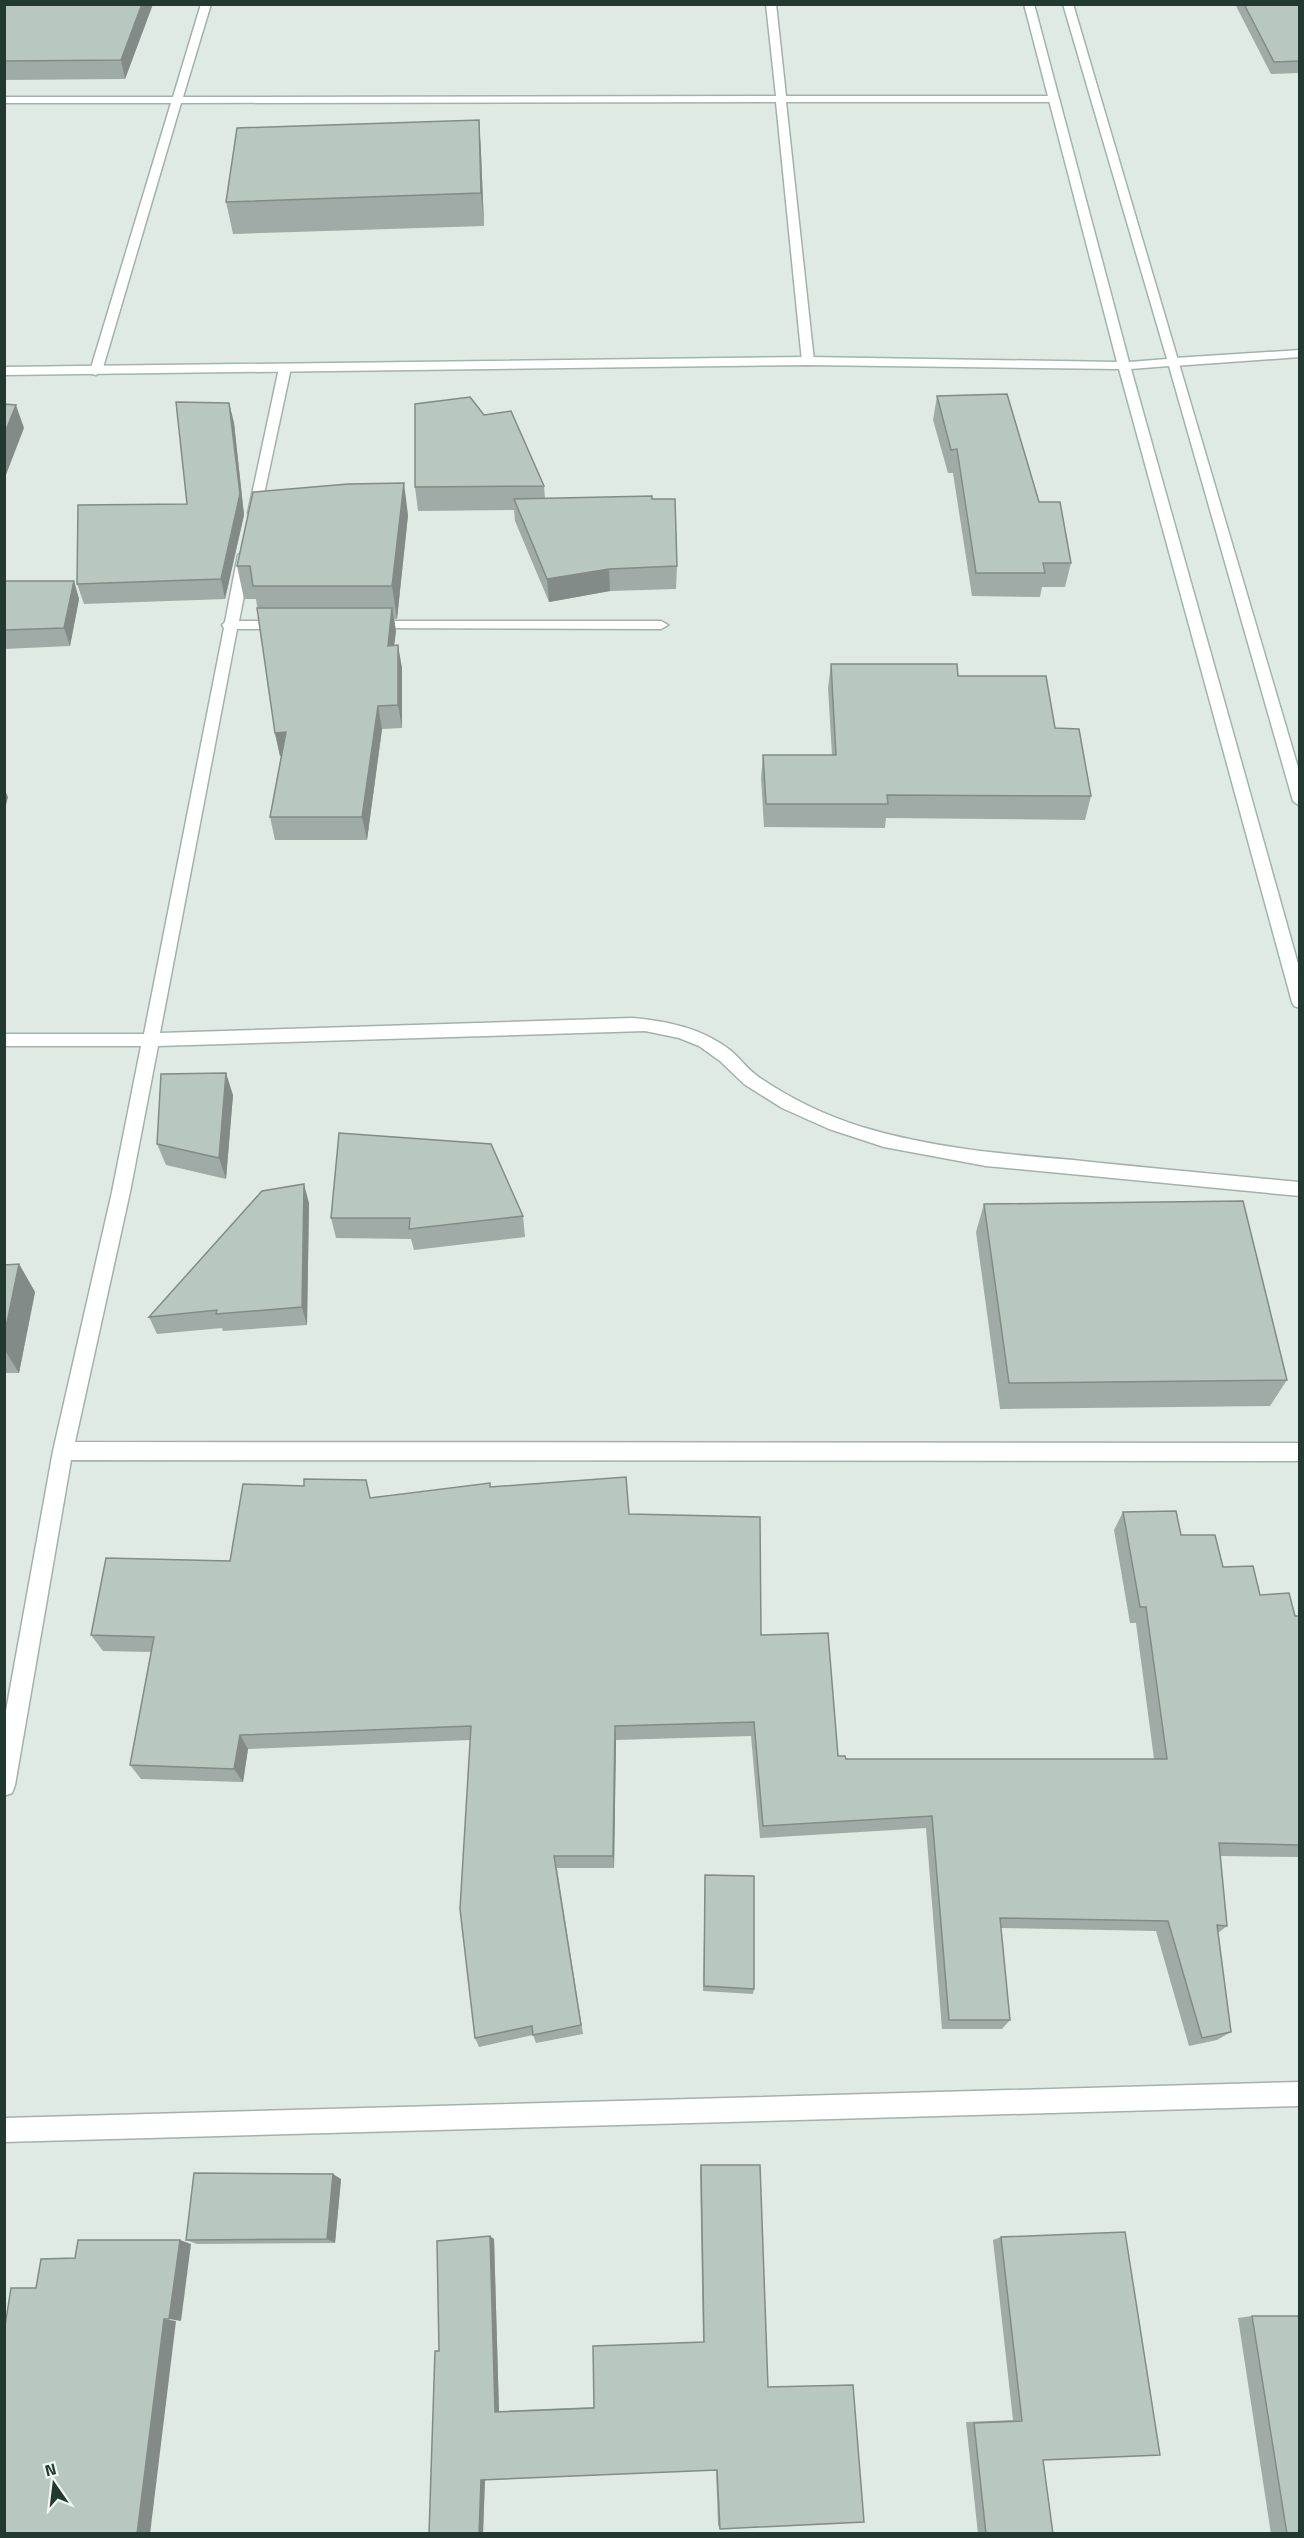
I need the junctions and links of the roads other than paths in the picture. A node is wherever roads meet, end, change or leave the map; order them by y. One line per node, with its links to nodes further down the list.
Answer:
1 (206, 4): 7 (street)
2 (771, 4): 8 (street)
3 (1029, 4): 5 (street)
4 (1068, 4): 11 (street)
5 (1053, 99): 8 (street); 12 (street)
6 (4, 100): 7 (street)
7 (177, 100): 8 (street); 15 (street)
8 (781, 100): 10 (street)
9 (1299, 353): 11 (street)
10 (807, 360): 12 (street); 13 (street)
11 (1174, 362): 12 (street); 20 (street)
12 (1124, 366): 21 (street)
13 (285, 368): 15 (street); 16 (street)
14 (4, 371): 15 (street)
15 (96, 371)
16 (229, 625): 17 (street); 23 (street)
17 (299, 625)
18 (358, 625): 19 (street)
19 (661, 625)
20 (1299, 801)
21 (1299, 1002)
22 (4, 1040): 23 (street)
23 (152, 1040): 24 (street); 25 (street)
24 (1299, 1190)
25 (63, 1452): 26 (street); 27 (street)
26 (1299, 1452)
27 (4, 1785)
28 (1299, 2094): 29 (street)
29 (4, 2130)

